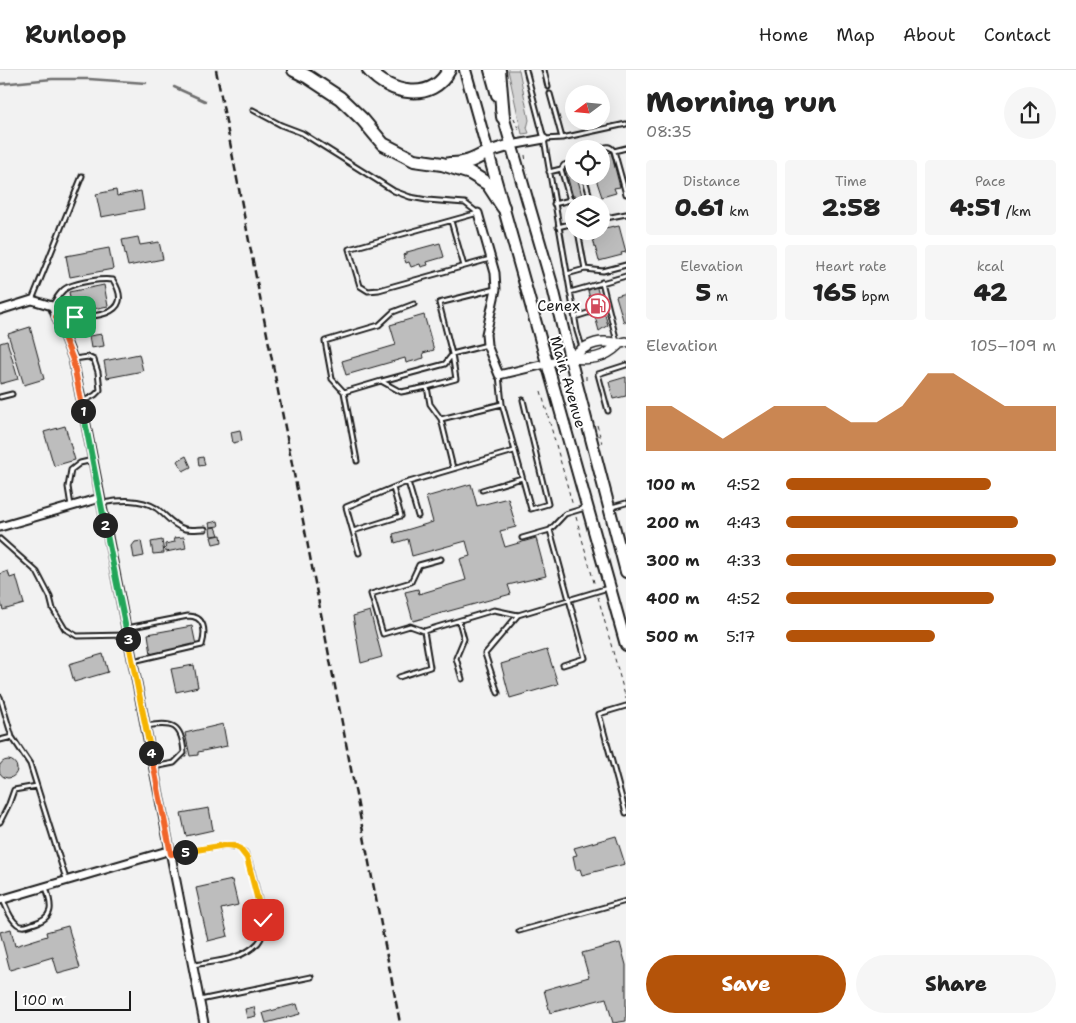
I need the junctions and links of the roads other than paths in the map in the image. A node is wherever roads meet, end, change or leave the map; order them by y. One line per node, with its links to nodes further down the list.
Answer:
1 (294, 70): 21 (highway)
2 (369, 70): 3 (highway)
3 (449, 70)
4 (465, 70): 20 (main road, Main Avenue)
5 (490, 70): 12 (main road, Main Avenue)
6 (499, 70): 12 (highway)
7 (526, 70): 15 (lane)
8 (544, 70): 9 (lane)
9 (548, 86)
10 (550, 94): 14 (lane)
11 (253, 110): 33 (lane)
12 (503, 117): 16 (main road, Main Avenue)
13 (626, 124): 14 (lane)
14 (562, 138): 15 (lane)
15 (544, 139): 16 (street); 24 (lane)
16 (510, 144): 20 (main road); 62 (main road, Main Avenue)
17 (610, 147): 19 (lane)
18 (626, 148): 19 (lane)
19 (614, 151): 27 (lane)
20 (488, 152): 21 (highway); 32 (main road, Main Avenue)
21 (442, 164): 32 (highway)
22 (565, 166): 23 (lane)
23 (561, 169): 24 (lane); 28 (lane)
24 (549, 172): 31 (lane)
25 (82, 176): 49 (lane)
26 (586, 185): 29 (lane)
27 (626, 194)
28 (570, 195)
29 (589, 195)
30 (565, 202): 31 (lane)
31 (554, 204): 38 (lane)
32 (503, 207): 64 (main road, Main Avenue)
33 (478, 213): 36 (lane); 40 (street)
34 (626, 213): 35 (lane)
35 (610, 217)
36 (451, 221): 42 (lane); 42 (lane)
37 (565, 225): 38 (lane)
38 (558, 227): 44 (lane)
39 (580, 240): 43 (lane)
40 (491, 259): 42 (lane); 47 (street)
41 (626, 265): 43 (lane)
42 (464, 266)
43 (585, 268): 44 (lane)
44 (566, 274): 48 (lane)
45 (626, 276): 46 (lane)
46 (602, 282): 48 (lane); 52 (lane)
47 (496, 288): 59 (street); 61 (lane)
48 (570, 292): 57 (lane)
49 (32, 300): 51 (street); 54 (street)
50 (414, 304): 69 (lane)
51 (52, 306): 56 (street); 56 (lane)
52 (608, 306): 53 (lane); 58 (lane)
53 (603, 308)
54 (0, 310)
55 (594, 311): 57 (lane)
56 (56, 317): 63 (street)
57 (574, 317): 60 (lane)
58 (622, 343): 60 (street); 62 (street)
59 (487, 345): 61 (lane); 66 (street)
60 (582, 347): 62 (street)
61 (452, 354): 67 (lane); 68 (lane)
62 (570, 358): 64 (street); 89 (main road, Main Avenue)
63 (73, 360): 73 (street); 73 (lane)
64 (547, 362): 66 (street); 88 (main road, Main Avenue)
65 (626, 365): 75 (lane)
66 (499, 375): 74 (lane)
67 (381, 381): 68 (lane); 69 (lane)
68 (426, 387): 76 (lane)
69 (344, 392): 79 (lane)
70 (12, 394): 71 (lane)
71 (0, 397)
72 (523, 400): 81 (lane)
73 (82, 402): 78 (street)
74 (502, 404): 76 (lane); 77 (lane)
75 (608, 411)
76 (441, 419): 80 (lane)
77 (514, 451): 80 (lane); 81 (lane)
78 (93, 460): 85 (street); 87 (lane)
79 (357, 461)
80 (453, 468): 82 (lane)
81 (522, 478): 84 (lane)
82 (408, 482): 83 (lane); 90 (lane)
83 (393, 488): 94 (lane); 94 (lane)
84 (482, 490)
85 (100, 501): 87 (street); 92 (lane); 105 (street)
86 (626, 504): 89 (lane)
87 (71, 506): 91 (street)
88 (588, 508): 93 (lane); 100 (main road, Main Avenue)
89 (608, 508): 99 (main road, Main Avenue)
90 (418, 516)
91 (0, 527)
92 (206, 529)
93 (550, 530): 96 (lane); 101 (lane)
94 (353, 531): 97 (lane)
95 (0, 538): 105 (lane)
96 (522, 538)
97 (359, 553)
98 (441, 559): 104 (lane)
99 (626, 572)
100 (610, 588): 101 (lane); 106 (main road, Main Avenue)
101 (568, 599): 102 (lane); 108 (lane)
102 (518, 615): 103 (lane); 111 (lane)
103 (459, 621): 104 (lane); 110 (lane)
104 (424, 631): 109 (lane)
105 (127, 632): 107 (street); 107 (lane)
106 (626, 645)
107 (133, 661): 114 (street)
108 (562, 665)
109 (400, 678)
110 (462, 679)
111 (498, 693)
112 (0, 697): 115 (lane)
113 (626, 706): 119 (lane)
114 (146, 726): 117 (street); 117 (lane)
115 (12, 737): 116 (lane); 118 (lane)
116 (0, 740)
117 (154, 768): 121 (street)
118 (37, 786): 120 (lane); 122 (lane)
119 (626, 813)
120 (0, 822)
121 (171, 852): 122 (street); 127 (street); 127 (lane)
122 (67, 880): 123 (street)
123 (46, 886): 124 (street); 124 (lane)
124 (2, 899)
125 (626, 901): 126 (lane)
126 (518, 931)
127 (193, 965): 129 (street)
128 (310, 977): 129 (lane)
129 (200, 1000): 130 (street)
130 (204, 1023)

